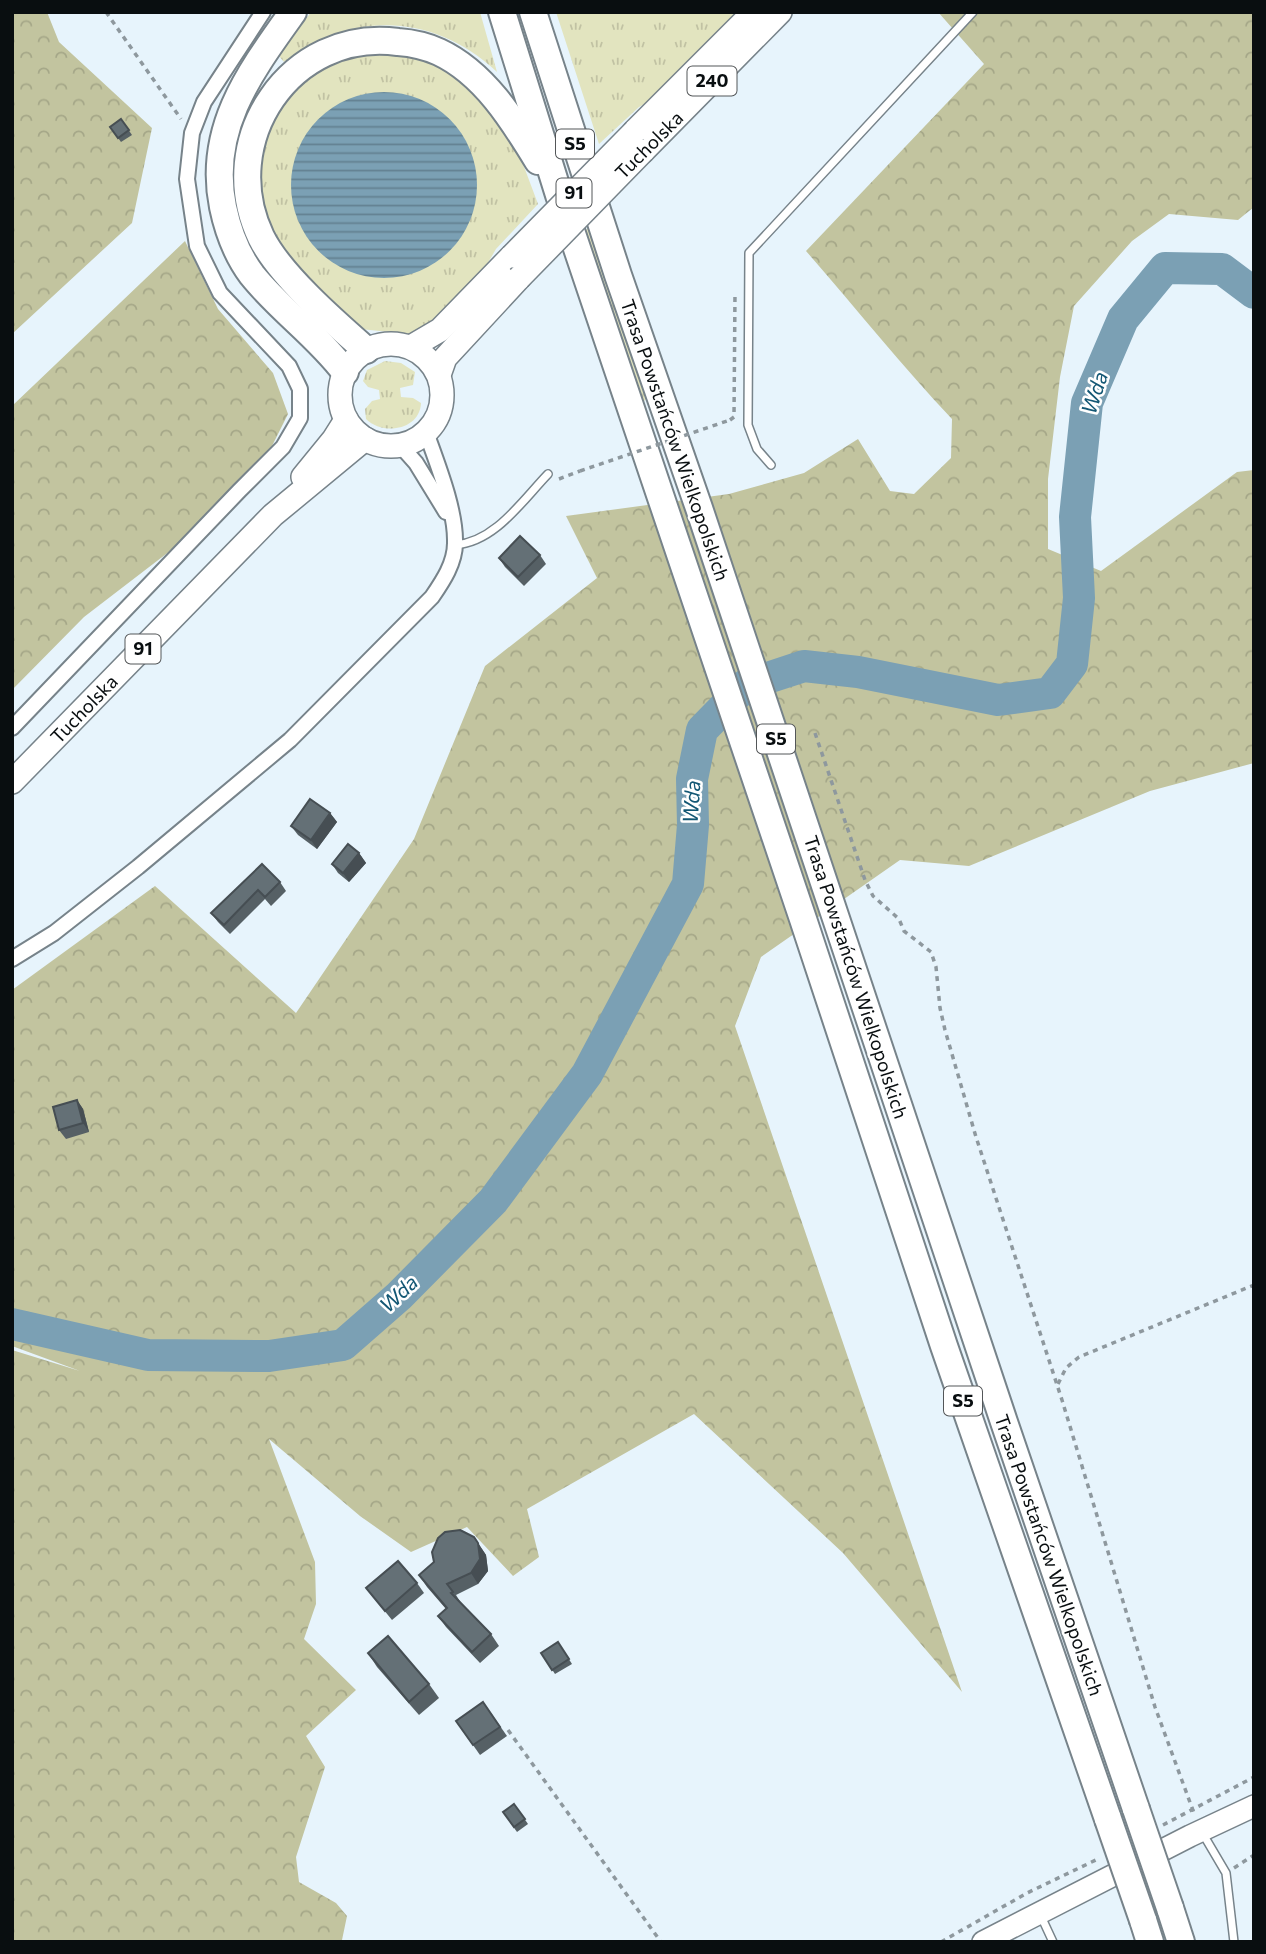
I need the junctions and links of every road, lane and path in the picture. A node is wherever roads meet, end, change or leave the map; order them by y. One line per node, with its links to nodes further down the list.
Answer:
1 (106, 12): 9 (path)
2 (263, 12): 9 (street)
3 (293, 12): 15 (highway)
4 (502, 12): 11 (highway, Trasa Powstańców Wielkopolskich / S5)
5 (533, 12): 48 (highway, Trasa Powstańców Wielkopolskich / S5, bridge)
6 (754, 12): 10 (main road, Tucholska / 91)
7 (780, 12): 10 (main road, Tucholska / 240)
8 (973, 12): 22 (lane)
9 (192, 134): 27 (street)
10 (639, 141): 12 (main road, Tucholska / 91, bridge)
11 (559, 195): 14 (highway); 43 (highway, Trasa Powstańców Wielkopolskich / S5, bridge)
12 (516, 267): 13 (main road, Tucholska / 91); 16 (main road, Tucholska)
13 (411, 347): 14 (main road); 16 (main road)
14 (366, 350): 15 (main road)
15 (345, 372): 17 (main road)
16 (439, 375): 19 (main road)
17 (346, 419): 20 (main road); 24 (main road, Tucholska / 91)
18 (730, 420): 23 (path, bridge)
19 (426, 432): 21 (main road); 25 (street)
20 (365, 439): 21 (main road); 24 (main road, Tucholska / 91)
21 (400, 445): 25 (street)
22 (771, 465)
23 (548, 474): 26 (lane)
24 (273, 515): 29 (main road, Tucholska / 91)
25 (454, 525): 26 (street)
26 (455, 545): 30 (street)
27 (12, 728)
28 (815, 733): 32 (path)
29 (12, 782)
30 (12, 959)
31 (1254, 1285): 32 (path)
32 (1057, 1386): 36 (path)
33 (508, 1730): 44 (path)
34 (1254, 1777): 36 (path)
35 (1254, 1806): 38 (street)
36 (1193, 1810): 37 (path); 38 (path)
37 (1156, 1829)
38 (1201, 1831): 41 (lane); 42 (street)
39 (1108, 1854): 45 (path)
40 (1254, 1855): 41 (path)
41 (1226, 1873): 49 (lane)
42 (1040, 1913): 46 (street); 47 (lane)
43 (1146, 1931)
44 (661, 1942)
45 (941, 1942)
46 (983, 1942)
47 (1053, 1942)
48 (1181, 1942)
49 (1234, 1942)

